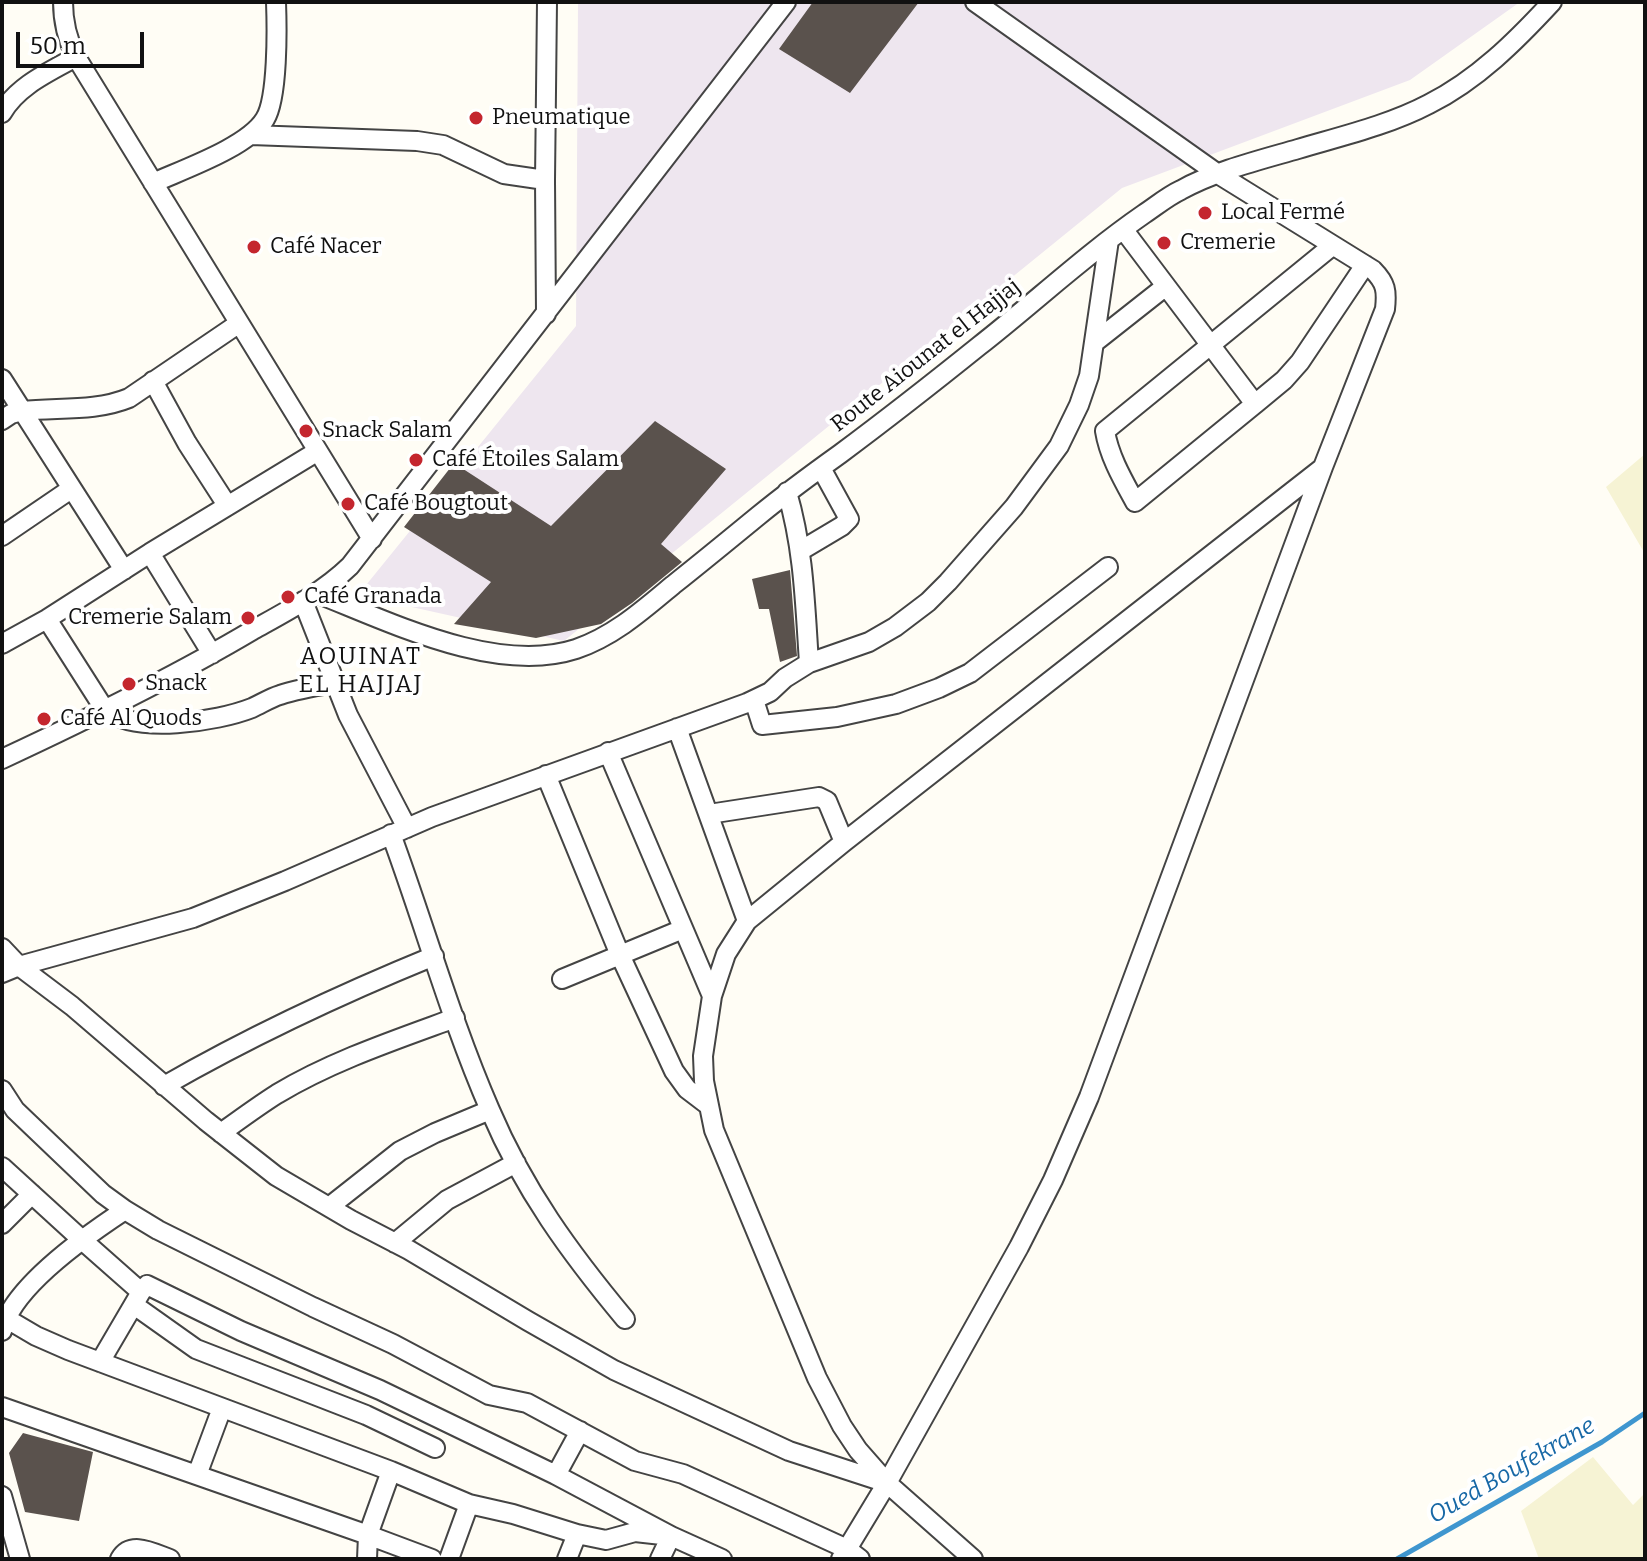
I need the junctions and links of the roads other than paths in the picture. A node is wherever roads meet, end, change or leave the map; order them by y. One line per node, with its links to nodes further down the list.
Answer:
1 (63, 2): 7 (street)
2 (276, 2): 9 (street)
3 (547, 2): 11 (street)
4 (786, 2): 17 (street)
5 (975, 2): 10 (street)
6 (1552, 2): 10 (street, Route Aiounat el Hajjaj)
7 (76, 57): 8 (street); 12 (street)
8 (2, 113)
9 (251, 135): 11 (street); 12 (street)
10 (1218, 174): 13 (street, Route Aiounat el Hajjaj); 14 (street)
11 (545, 180): 17 (street)
12 (153, 183): 18 (street)
13 (1116, 235): 16 (street); 19 (street); 28 (street, Route Aiounat el Hajjaj)
14 (1332, 246): 15 (street); 20 (street)
15 (1365, 265): 23 (street); 27 (street)
16 (1166, 286): 19 (street); 20 (street)
17 (546, 314): 33 (street)
18 (238, 324): 22 (street); 26 (street)
19 (1095, 342): 42 (street)
20 (1210, 344): 23 (street); 23 (street)
21 (2, 379): 24 (street)
22 (153, 381): 24 (street); 31 (street)
23 (1255, 404)
24 (22, 411): 25 (street); 29 (street)
25 (2, 420)
26 (318, 451): 31 (street); 33 (street)
27 (1323, 467): 52 (street); 87 (street)
28 (821, 468): 30 (street, Route Aiounat el Hajjaj); 34 (street)
29 (71, 489): 32 (street); 37 (street)
30 (787, 492): 34 (street); 38 (street, Route Aiounat el Hajjaj)
31 (227, 505): 35 (street)
32 (2, 536)
33 (372, 539): 38 (street)
34 (800, 551): 42 (street)
35 (150, 553): 37 (street); 41 (street)
36 (1108, 567): 44 (street)
37 (124, 570): 39 (street)
38 (310, 597): 41 (street); 43 (street)
39 (47, 619): 40 (street); 45 (street)
40 (2, 644)
41 (212, 654): 45 (street)
42 (809, 663): 44 (street)
43 (335, 683): 45 (street); 51 (street)
44 (754, 700): 46 (street)
45 (105, 710): 48 (street)
46 (677, 728): 47 (street); 50 (street)
47 (608, 752): 49 (street); 54 (street)
48 (2, 759)
49 (546, 775): 51 (street); 56 (street)
50 (709, 814): 52 (street); 53 (street)
51 (399, 831): 57 (street); 58 (street)
52 (844, 842): 53 (street)
53 (747, 921): 60 (street)
54 (683, 929): 56 (street); 60 (street)
55 (2, 948): 58 (street)
56 (620, 955): 59 (street); 64 (street)
57 (434, 956): 61 (street); 62 (street)
58 (10, 970): 62 (street)
59 (562, 979)
60 (712, 996): 64 (street)
61 (455, 1018): 65 (street); 67 (street)
62 (164, 1086): 67 (street)
63 (2, 1090): 66 (street)
64 (708, 1105): 87 (street)
65 (490, 1110): 68 (street); 71 (street)
66 (9, 1116): 72 (street)
67 (221, 1133): 71 (street)
68 (516, 1163): 75 (street); 77 (street)
69 (2, 1167): 70 (street)
70 (32, 1194): 73 (street); 74 (street)
71 (329, 1207): 75 (street)
72 (125, 1210): 74 (street); 82 (street)
73 (2, 1224)
74 (81, 1239): 76 (street); 78 (street)
75 (395, 1243): 87 (street)
76 (137, 1298): 79 (street); 83 (street); 86 (street)
77 (625, 1319)
78 (3, 1321): 79 (street)
79 (100, 1362): 81 (street)
80 (2, 1407): 85 (street)
81 (222, 1408): 84 (street); 85 (street)
82 (580, 1431): 86 (street); 93 (street)
83 (435, 1448)
84 (391, 1471): 89 (street); 91 (street)
85 (197, 1475): 91 (street)
86 (556, 1475): 92 (street)
87 (887, 1483): 93 (street); 103 (street)
88 (2, 1496): 94 (street)
89 (469, 1504): 90 (street); 99 (street)
90 (577, 1534): 92 (street); 100 (street)
91 (368, 1535): 97 (street); 98 (street)
92 (671, 1536): 101 (street); 102 (street)
93 (849, 1556)
94 (20, 1559)
95 (120, 1559): 96 (street)
96 (170, 1559)
97 (367, 1559)
98 (432, 1559)
99 (449, 1559)
100 (567, 1559)
101 (660, 1559)
102 (722, 1559)
103 (973, 1559)

